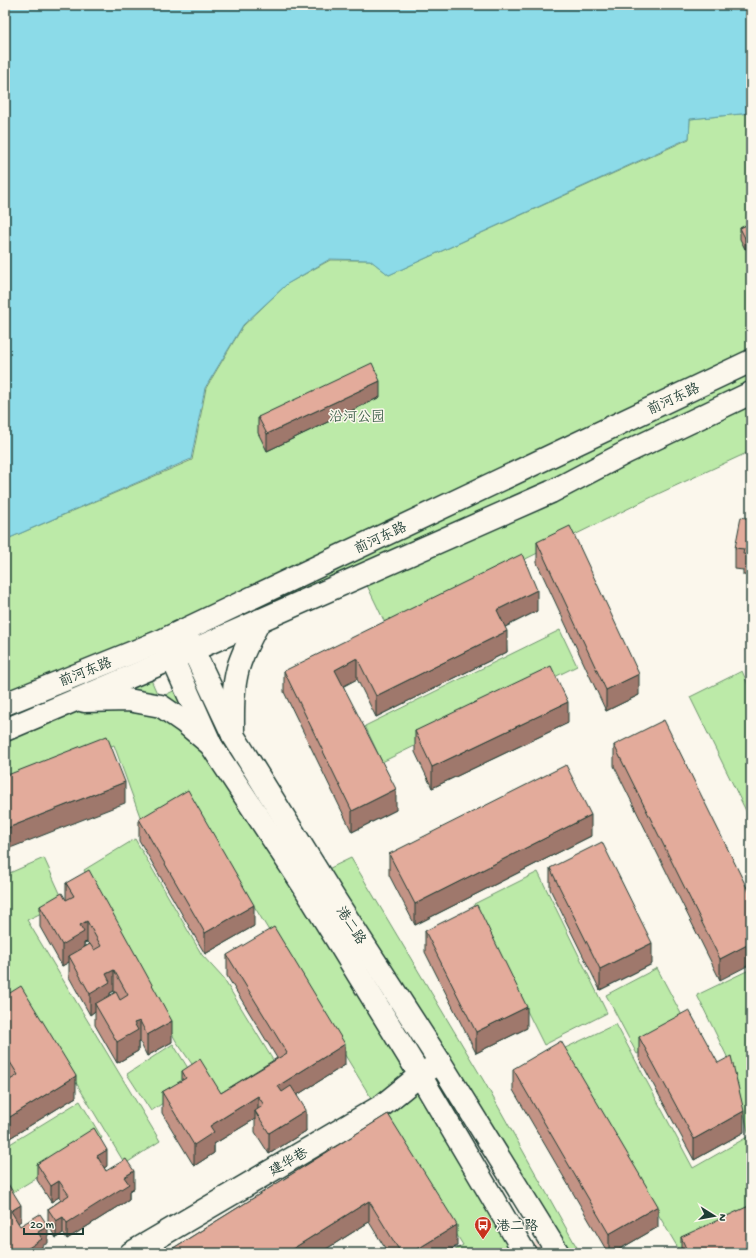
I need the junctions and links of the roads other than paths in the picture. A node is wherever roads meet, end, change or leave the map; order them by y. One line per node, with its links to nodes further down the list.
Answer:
1 (751, 361): 4 (main road, 前河东路)
2 (751, 393): 3 (main road, 前河东路)
3 (260, 620): 6 (main road, 前河东路); 10 (main road)
4 (183, 630): 5 (main road, 前河东路); 6 (main road, 港二路)
5 (168, 649): 6 (main road, 前河东路); 7 (main road, 前河东路); 8 (main road, 前河东路); 11 (main road, 港二路)
6 (193, 650): 10 (main road, 港二路)
7 (71, 702): 9 (main road, 前河东路); 11 (main road)
8 (5, 704)
9 (5, 730)
10 (233, 735): 12 (main road, 港二路)
11 (211, 745): 13 (main road, 港二路)
12 (440, 1062): 13 (main road, 建华巷); 16 (main road, 港二路)
13 (420, 1075): 14 (main road, 建华巷); 15 (main road, 港二路)
14 (131, 1253)
15 (525, 1253)
16 (558, 1253)

